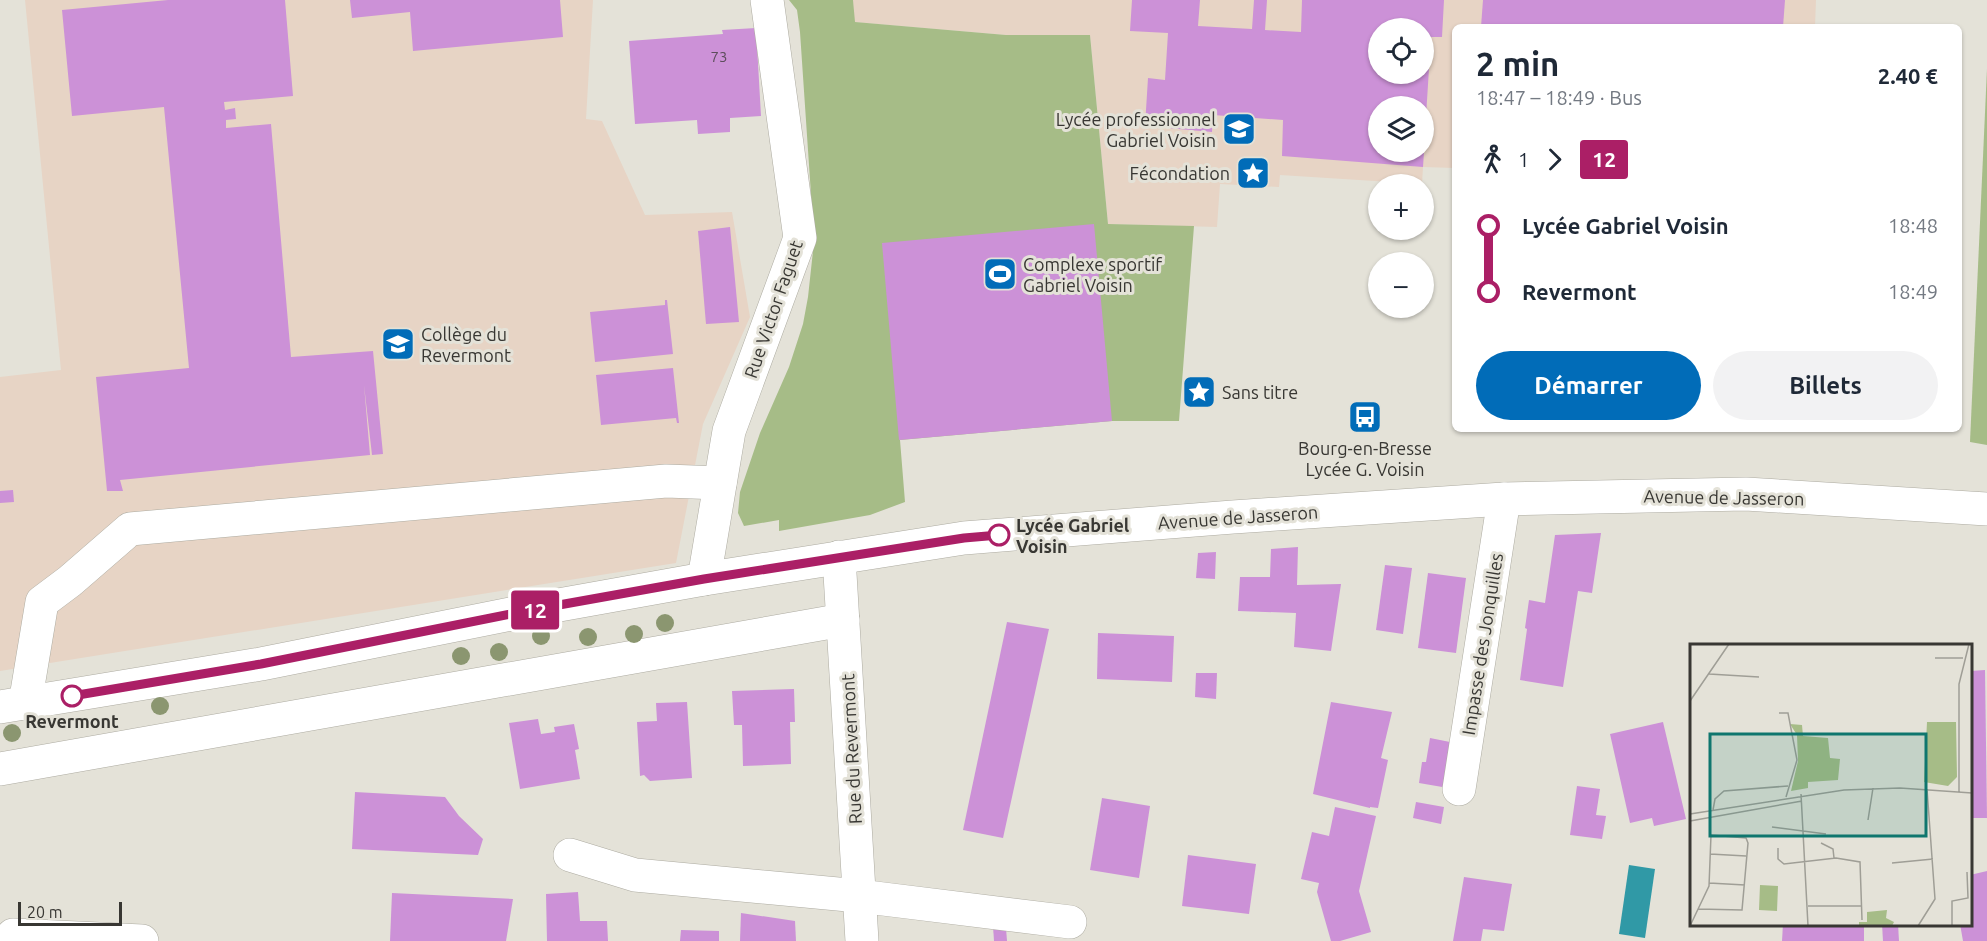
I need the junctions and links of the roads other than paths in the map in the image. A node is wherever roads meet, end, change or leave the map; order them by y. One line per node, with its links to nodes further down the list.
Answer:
1 (767, 0): 2 (main road, Rue Victor Faguet)
2 (720, 483): 6 (main road, Rue Victor Faguet); 8 (main road)
3 (1504, 499): 4 (main road, Avenue de Jasseron); 5 (main road, Avenue de Jasseron); 10 (main road, Impasse des Jonquilles)
4 (1987, 509)
5 (839, 557): 6 (main road, Avenue de Jasseron); 7 (main road, Rue du Revermont)
6 (704, 579): 8 (main road, Avenue de Jasseron)
7 (843, 620): 9 (main road); 12 (main road, Rue du Revermont)
8 (12, 705)
9 (0, 770)
10 (1459, 789)
11 (570, 855): 12 (main road)
12 (860, 896): 13 (main road); 16 (main road, Rue du Revermont)
13 (1070, 922)
14 (12, 941): 15 (main road)
15 (142, 941)
16 (862, 941)

